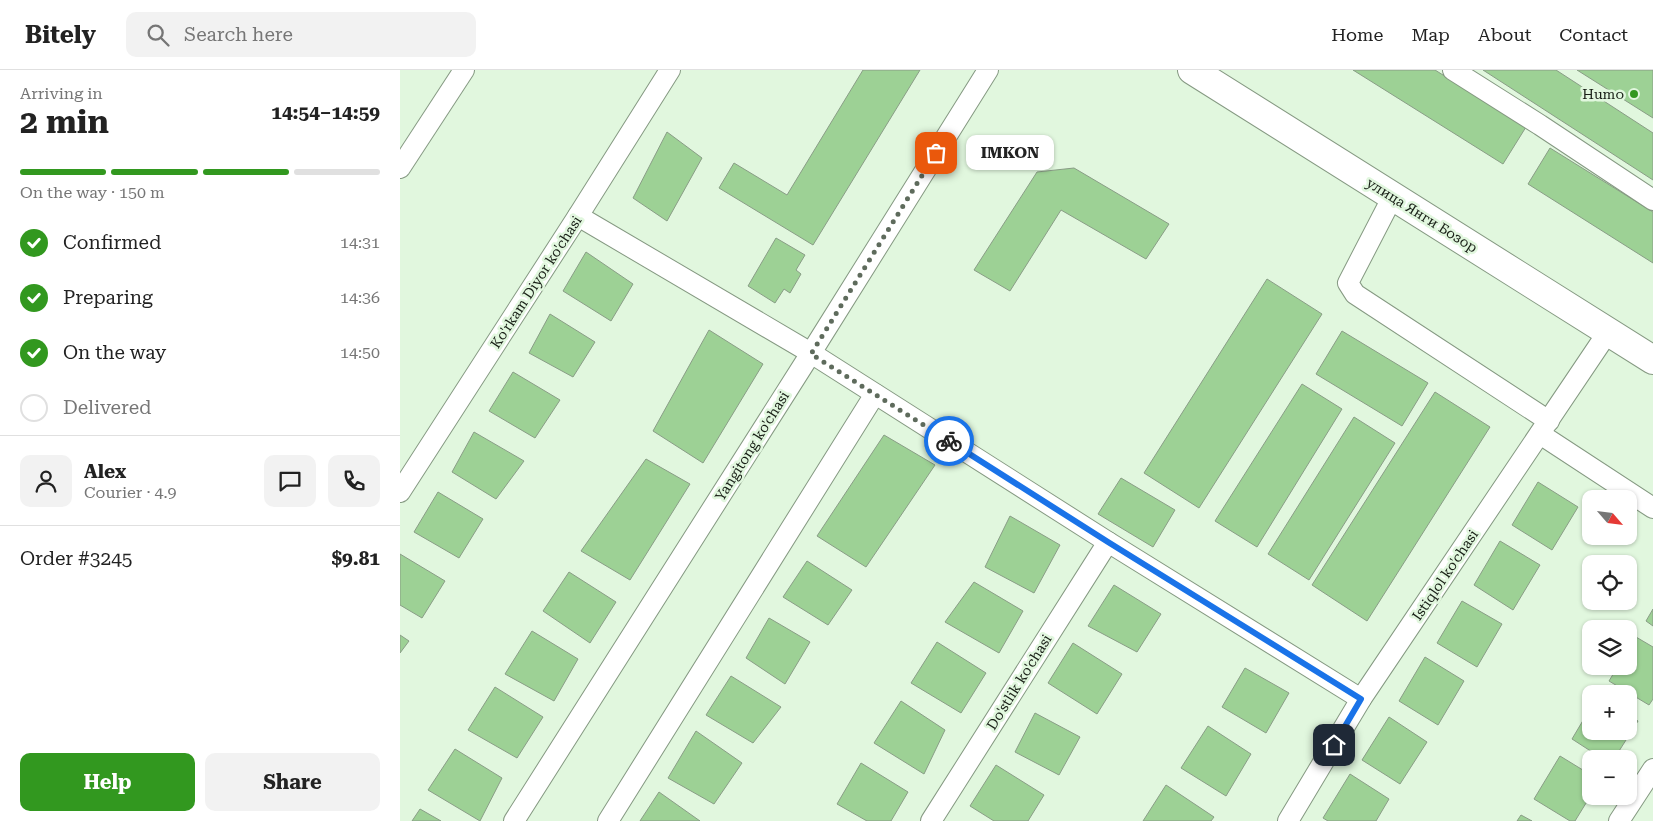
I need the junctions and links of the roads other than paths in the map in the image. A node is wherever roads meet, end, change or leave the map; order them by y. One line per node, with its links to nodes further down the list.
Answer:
1 (464, 70): 6 (street)
2 (670, 70): 9 (street, Ko'rkam Diyor ko'chasi)
3 (988, 70): 11 (street, Yangitong ko'chasi)
4 (1192, 70): 7 (street, улица Янги Бозор)
5 (1453, 70): 8 (street)
6 (400, 168)
7 (1393, 196): 10 (street, улица Янги Бозор); 14 (street)
8 (1653, 200)
9 (578, 216): 11 (street); 15 (street, Ko'rkam Diyor ko'chasi)
10 (1608, 332): 12 (street, улица Янги Бозор); 14 (street, Istiqlol ko'chasi)
11 (811, 354): 13 (street); 20 (street, Yangitong ko'chasi)
12 (1653, 360)
13 (875, 394): 17 (street); 21 (street)
14 (1545, 428): 16 (street); 18 (street, Istiqlol ko'chasi)
15 (400, 492)
16 (1653, 508)
17 (1108, 542): 18 (street); 22 (street, Do'stlik ko'chasi)
18 (1361, 699): 23 (street, Istiqlol ko'chasi)
19 (1653, 770): 24 (street)
20 (514, 821)
21 (608, 821)
22 (930, 821)
23 (1288, 821)
24 (1619, 821)

